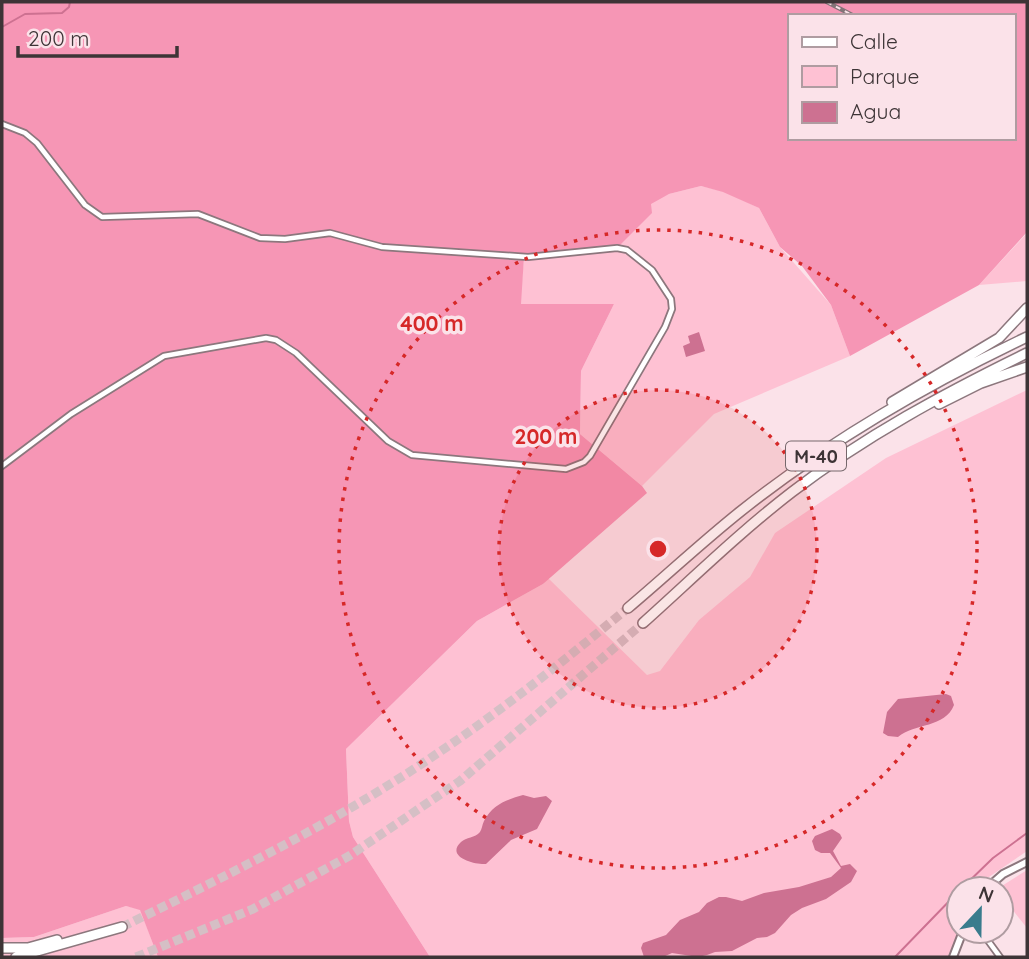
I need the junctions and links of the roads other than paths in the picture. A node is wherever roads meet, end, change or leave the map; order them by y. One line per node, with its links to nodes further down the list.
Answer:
1 (2, 124): 8 (street)
2 (1027, 308): 6 (highway)
3 (1027, 337): 6 (highway, M-40)
4 (1027, 353): 7 (highway, M-40)
5 (1027, 367): 7 (highway)
6 (853, 433): 9 (highway, M-40)
7 (875, 435): 10 (highway, M-40)
8 (2, 466)
9 (628, 608)
10 (643, 623)
11 (1027, 862): 12 (street)
12 (1002, 875)
13 (122, 927): 14 (highway)
14 (107, 932): 15 (highway); 16 (highway)
15 (2, 948)
16 (16, 957)

